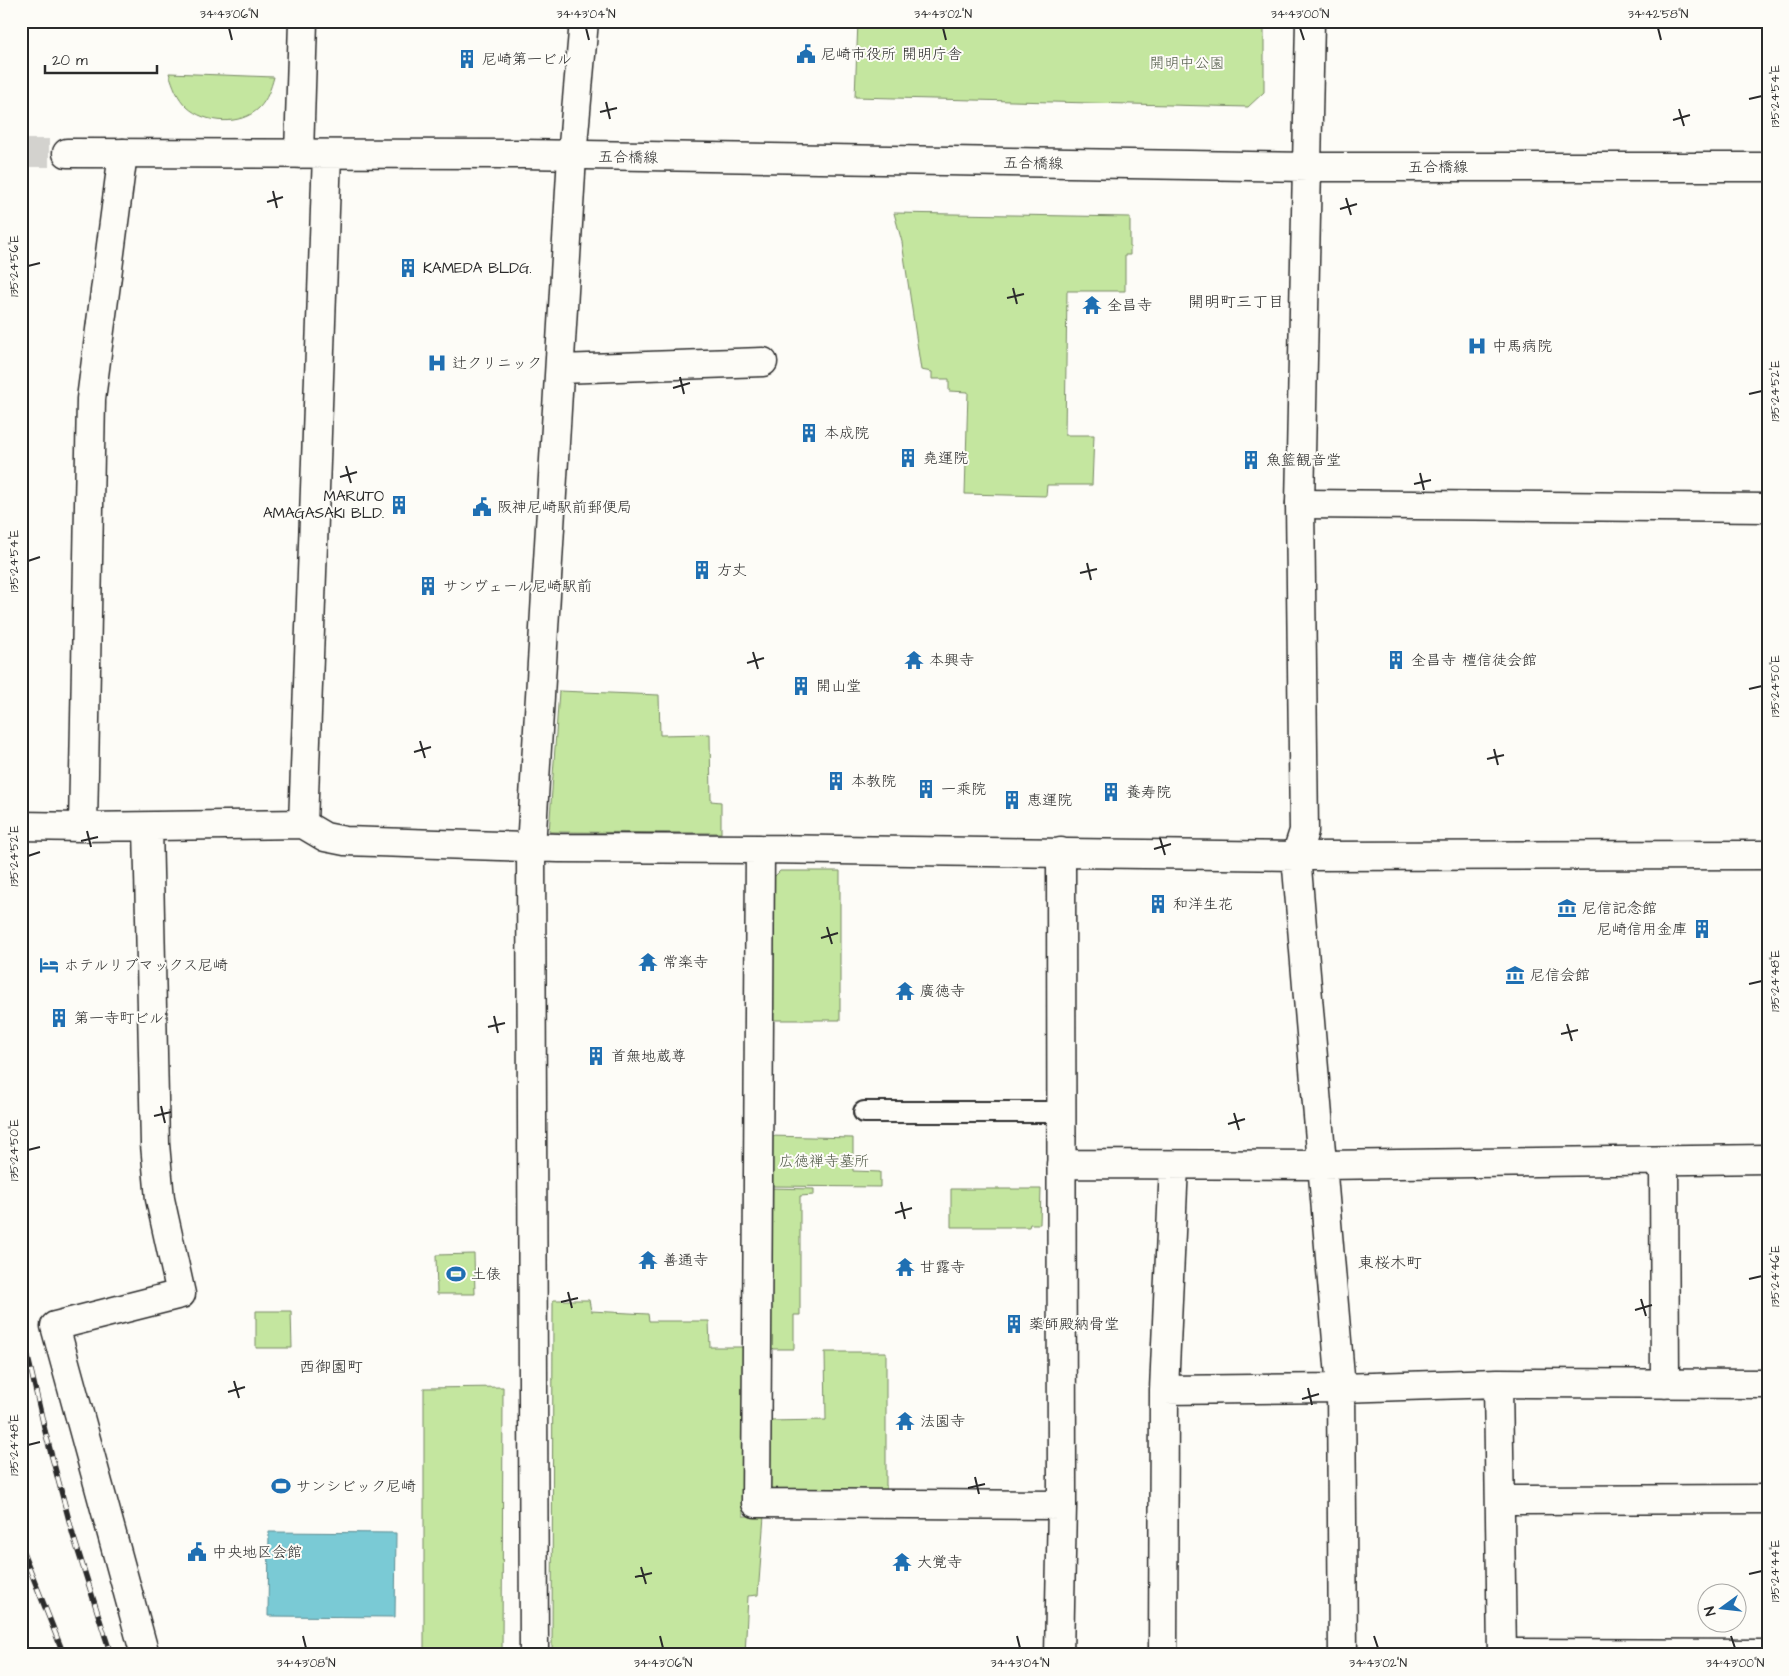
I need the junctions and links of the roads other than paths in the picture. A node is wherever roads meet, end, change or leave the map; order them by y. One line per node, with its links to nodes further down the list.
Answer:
1 (303, 21): 6 (street)
2 (584, 21): 8 (street)
3 (1310, 21): 9 (street)
4 (67, 153): 5 (street, 五合橋線)
5 (123, 153): 6 (street, 五合橋線); 17 (street)
6 (299, 154): 7 (street, 五合橋線)
7 (326, 154): 8 (street, 五合橋線); 15 (street)
8 (572, 156): 9 (street, 五合橋線); 12 (street)
9 (1307, 167): 10 (street, 五合橋線); 13 (street)
10 (1768, 167)
11 (763, 362): 12 (street)
12 (560, 369): 19 (street)
13 (1300, 504): 14 (street); 23 (street)
14 (1768, 508)
15 (303, 824): 18 (street); 19 (street)
16 (21, 826): 17 (street)
17 (83, 827): 18 (street)
18 (148, 827): 41 (street)
19 (531, 848): 20 (street); 42 (street)
20 (760, 849): 21 (street); 38 (street)
21 (1061, 852): 23 (street); 25 (street)
22 (1768, 855): 23 (street)
23 (1296, 856): 29 (street)
24 (864, 1112): 25 (lane)
25 (1061, 1112): 28 (street)
26 (1768, 1159): 27 (street)
27 (1664, 1161): 29 (street); 32 (street)
28 (1061, 1164): 30 (street); 38 (street)
29 (1323, 1165): 30 (street); 34 (street)
30 (1174, 1166): 35 (street)
31 (1498, 1383): 32 (street); 34 (street); 37 (street)
32 (1665, 1384): 33 (street)
33 (1768, 1384)
34 (1341, 1388): 35 (street); 45 (street)
35 (1164, 1390): 44 (street)
36 (1768, 1499): 37 (street)
37 (1500, 1500): 39 (street)
38 (1062, 1505): 43 (street)
39 (1502, 1654): 40 (street)
40 (1768, 1654)
41 (145, 1655)
42 (534, 1655)
43 (1059, 1655)
44 (1163, 1655)
45 (1343, 1655)

